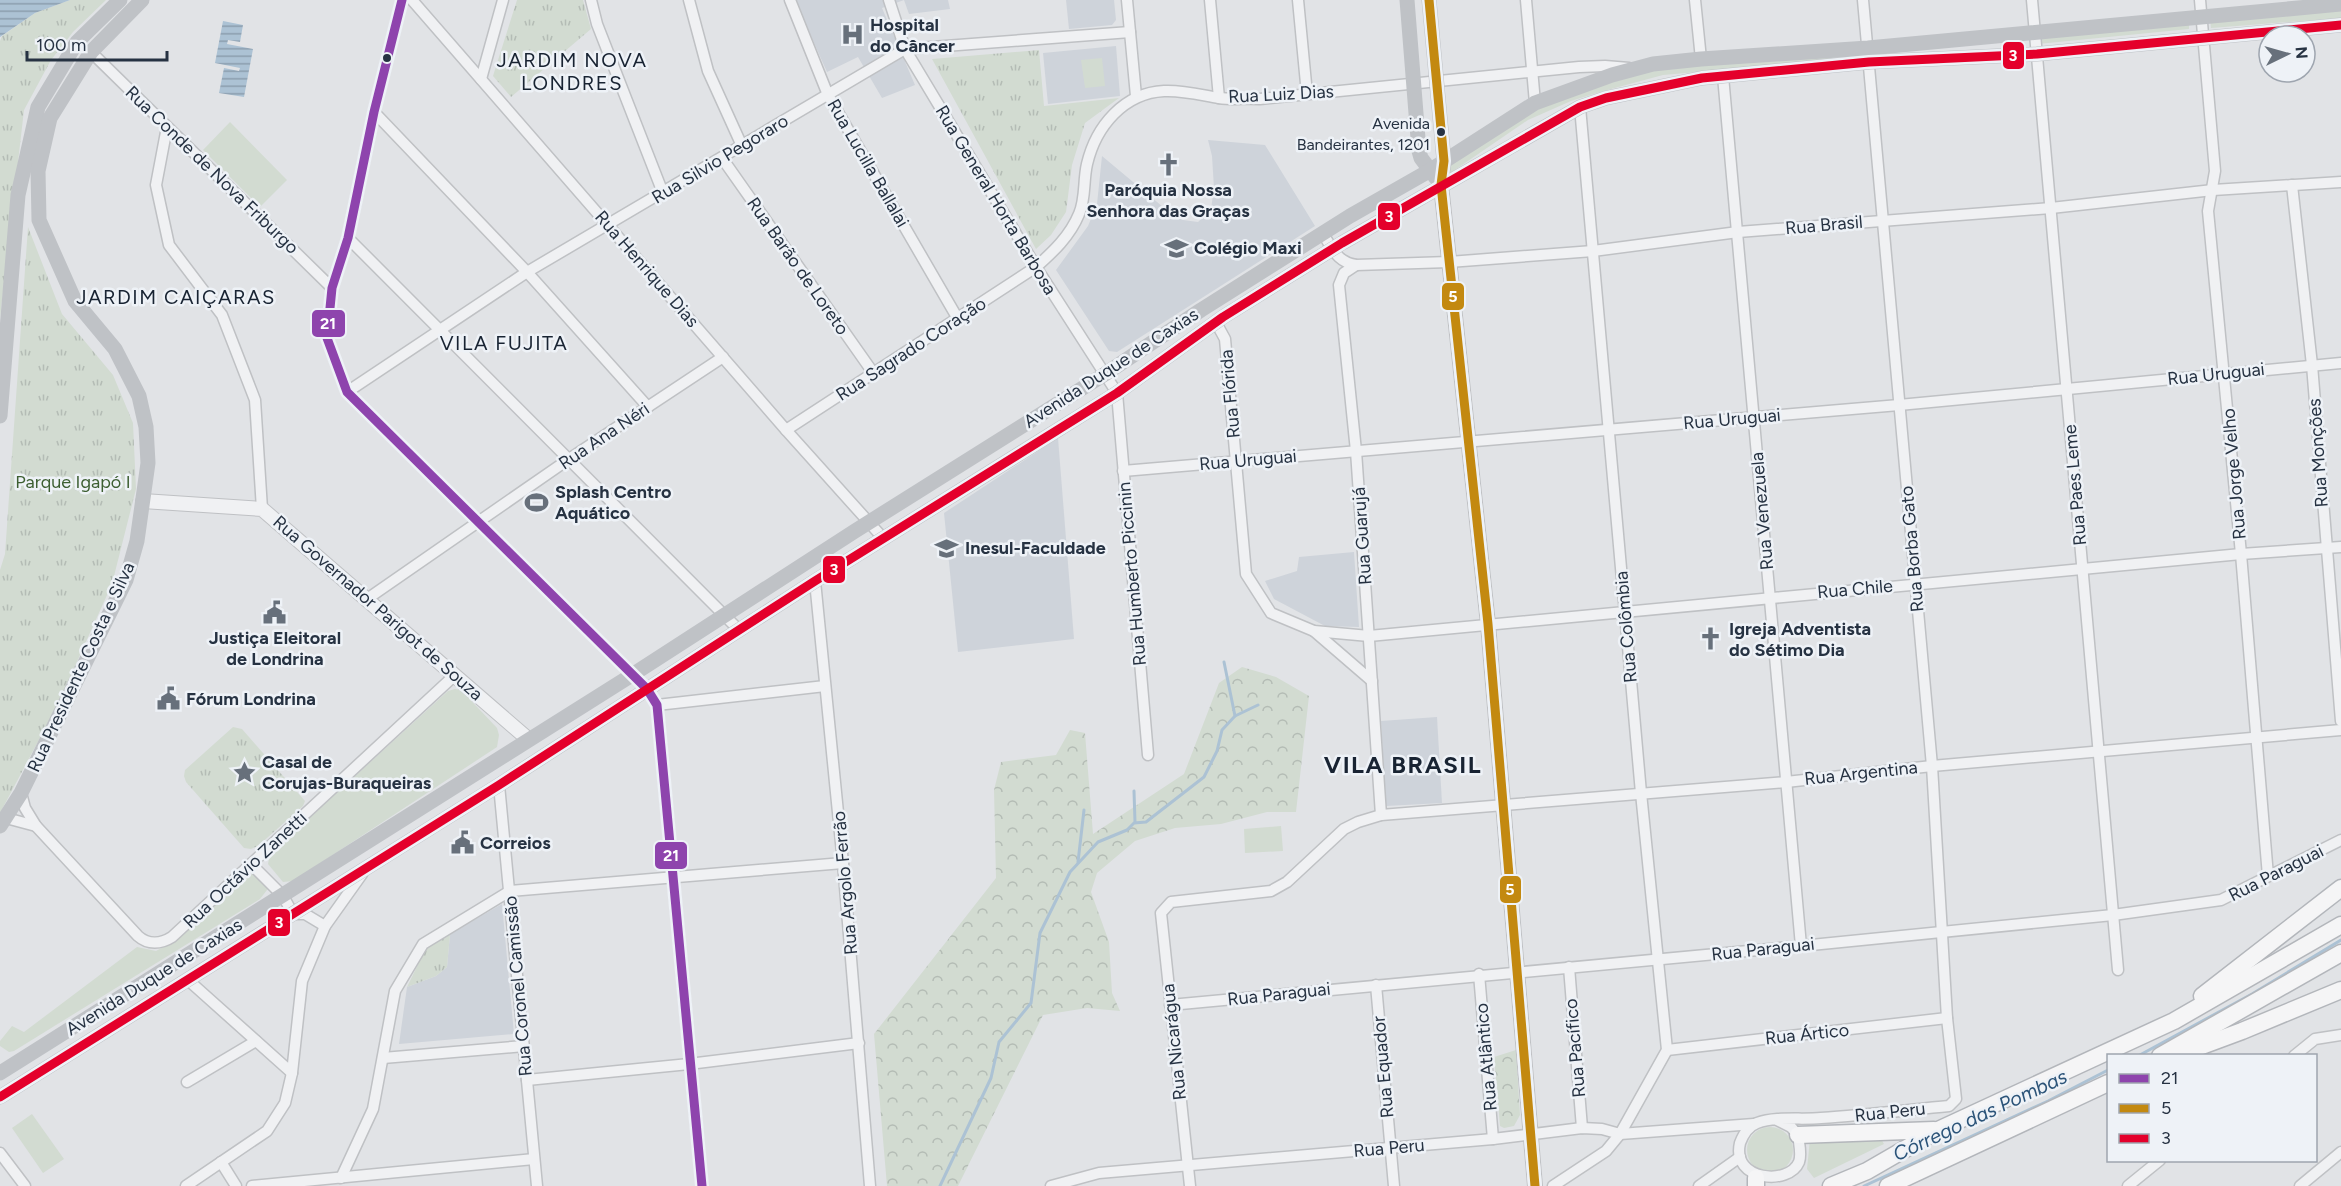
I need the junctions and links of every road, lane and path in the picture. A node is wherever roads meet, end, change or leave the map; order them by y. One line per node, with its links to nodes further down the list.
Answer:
1 (120, 0): 82 (main road)
2 (142, 0): 27 (main road, Rua Presidente Costa e Silva)
3 (402, 0): 43 (street)
4 (412, 0): 34 (street, Rua Henrique Dias)
5 (503, 0): 34 (street)
6 (591, 0): 53 (street)
7 (689, 0): 45 (street)
8 (790, 0): 38 (street, Rua Lucilla Ballalai)
9 (889, 0): 26 (street, Rua General Horta Barbosa)
10 (1127, 0): 23 (street)
11 (1210, 0): 40 (street)
12 (1298, 0): 37 (street)
13 (1407, 0): 36 (main road)
14 (1429, 0): 35 (main road)
15 (1526, 0): 32 (street)
16 (1695, 0): 30 (street)
17 (1863, 0): 29 (street, Rua Borba Gato)
18 (2032, 0): 24 (street, Rua Paes Leme)
19 (2200, 0): 21 (street, Rua Jorge Velho)
20 (2341, 4): 21 (main road, Avenida Duque de Caxias)
21 (2201, 17): 24 (main road, Avenida Duque de Caxias); 25 (street, Rua Jorge Velho)
22 (2341, 25): 25 (main road, Avenida Duque de Caxias)
23 (1130, 32): 26 (street, Rua Silvio Pegoraro); 39 (street)
24 (2035, 32): 28 (street, Rua Paes Leme); 29 (main road, Avenida Duque de Caxias)
25 (2203, 38): 28 (main road, Avenida Duque de Caxias); 52 (street, Rua Jorge Velho)
26 (905, 50): 38 (street, Rua Silvio Pegoraro); 64 (street, Rua General Horta Barbosa)
27 (91, 52): 44 (street, Rua Conde de Nova Friburgo); 93 (main road, Rua Presidente Costa e Silva)
28 (2037, 54): 29 (main road, Avenida Duque de Caxias); 54 (street, Rua Paes Leme)
29 (1868, 55): 30 (main road, Avenida Duque de Caxias); 33 (main road, Avenida Duque de Caxias); 55 (street, Rua Borba Gato)
30 (1701, 59): 31 (main road, Avenida Duque de Caxias)
31 (1632, 69): 32 (street, Rua Luiz Dias); 41 (main road, Avenida Duque de Caxias)
32 (1532, 72): 35 (street, Rua Luiz Dias); 41 (street)
33 (1722, 76): 42 (main road, Avenida Duque de Caxias); 57 (street, Rua Venezuela)
34 (481, 79): 56 (street, Rua Henrique Dias)
35 (1437, 82): 36 (street, Rua Luiz Dias); 47 (main road)
36 (1414, 84): 37 (street, Rua Luiz Dias); 48 (main road)
37 (1307, 94): 40 (street, Rua Luiz Dias)
38 (828, 95): 45 (street, Rua Silvio Pegoraro); 68 (street, Rua Lucilla Ballalai)
39 (1136, 96): 40 (street, Rua Luiz Dias); 64 (street)
40 (1219, 98)
41 (1535, 103): 47 (main road, Avenida Duque de Caxias)
42 (1580, 107): 50 (main road, Avenida Duque de Caxias); 61 (street, Rua Colômbia)
43 (374, 112): 59 (street); 65 (street)
44 (167, 127): 66 (street, Rua Conde de Nova Friburgo); 94 (street)
45 (742, 146): 46 (street, Rua Silvio Pegoraro)
46 (722, 158): 53 (street, Rua Silvio Pegoraro); 75 (street, Rua Barão de Loreto)
47 (1444, 161): 48 (main road, Avenida Duque de Caxias); 50 (main road)
48 (1429, 171): 50 (main road); 58 (main road, Avenida Duque de Caxias)
49 (2341, 182): 51 (street, Rua Brasil)
50 (1441, 185): 60 (main road, Avenida Duque de Caxias); 62 (street)
51 (2292, 185): 52 (street, Rua Brasil); 73 (street, Rua Monções)
52 (2213, 190): 54 (street, Rua Brasil); 74 (street, Rua Jorge Velho)
53 (663, 193): 56 (street, Rua Silvio Pegoraro)
54 (2050, 208): 55 (street, Rua Brasil); 77 (street, Rua Paes Leme)
55 (1883, 220): 57 (street, Rua Brasil); 80 (street, Rua Borba Gato)
56 (609, 225): 65 (street, Rua Silvio Pegoraro); 71 (street, Rua Henrique Dias)
57 (1738, 232): 61 (street, Rua Brasil); 83 (street, Rua Venezuela)
58 (1323, 234): 60 (street); 67 (main road, Avenida Duque de Caxias)
59 (348, 238): 66 (street); 70 (street)
60 (1333, 249): 63 (street); 69 (main road, Avenida Duque de Caxias)
61 (1593, 251): 62 (street, Rua Brasil); 84 (street, Rua Colômbia)
62 (1449, 262): 63 (street, Rua Brasil); 87 (street)
63 (1356, 266): 88 (street, Rua Guarujá)
64 (1036, 267): 68 (street, Rua Sagrado Coração); 76 (street, Rua General Horta Barbosa)
65 (527, 272): 70 (street, Rua Silvio Pegoraro); 81 (street)
66 (332, 288): 78 (street)
67 (1207, 306): 69 (main road); 76 (main road, Avenida Duque de Caxias)
68 (958, 319): 75 (street, Rua Sagrado Coração)
69 (1217, 321): 79 (main road, Avenida Duque de Caxias); 90 (street, Rua Flórida)
70 (439, 330): 78 (street, Rua Silvio Pegoraro); 89 (street)
71 (723, 357): 81 (street, Rua Ana Néri); 85 (street, Rua Henrique Dias)
72 (2341, 363): 73 (street, Rua Uruguai)
73 (2312, 365): 74 (street, Rua Uruguai); 99 (street, Rua Monções)
74 (2225, 373): 77 (street, Rua Uruguai); 100 (street, Rua Jorge Velho)
75 (874, 374): 85 (street, Rua Sagrado Coração)
76 (1106, 374): 79 (street, Rua General Horta Barbosa); 86 (main road, Avenida Duque de Caxias)
77 (2067, 388): 80 (street, Rua Uruguai); 101 (street, Rua Paes Leme)
78 (346, 392): 95 (street)
79 (1117, 393): 91 (street, Rua Humberto Piccinin); 92 (main road, Avenida Duque de Caxias)
80 (1899, 405): 83 (street, Rua Uruguai); 104 (street, Rua Borba Gato)
81 (648, 407): 89 (street, Rua Ana Néri)
82 (0, 416)
83 (1754, 417): 84 (street, Rua Uruguai); 105 (street, Rua Venezuela)
84 (1610, 429): 87 (street, Rua Uruguai); 108 (street, Rua Colômbia)
85 (786, 430): 96 (street, Rua Henrique Dias)
86 (1002, 439): 92 (main road); 96 (main road, Avenida Duque de Caxias)
87 (1467, 441): 88 (street, Rua Uruguai); 110 (street)
88 (1356, 451): 90 (street, Rua Uruguai); 113 (street, Rua Guarujá)
89 (569, 459): 95 (street, Rua Ana Néri); 109 (street)
90 (1237, 461): 91 (street, Rua Uruguai); 112 (street, Rua Flórida)
91 (1124, 471): 127 (street, Rua Humberto Piccinin)
92 (964, 487): 97 (main road, Avenida Duque de Caxias)
93 (143, 501): 94 (street, Rua Governador Parigot de Souza); 132 (main road, Rua Presidente Costa e Silva)
94 (262, 509): 106 (street, Rua Governador Parigot de Souza)
95 (479, 523): 106 (street, Rua Ana Néri); 115 (street)
96 (868, 523): 97 (street, Rua Henrique Dias); 102 (main road, Avenida Duque de Caxias)
97 (883, 538): 103 (main road, Avenida Duque de Caxias)
98 (2341, 547): 99 (street, Rua Chile)
99 (2325, 548): 100 (street, Rua Chile); 122 (street, Rua Monções)
100 (2241, 554): 101 (street, Rua Chile); 124 (street, Rua Jorge Velho)
101 (2082, 569): 104 (street, Rua Chile); 126 (street, Rua Paes Leme)
102 (783, 578): 107 (main road); 109 (main road, Avenida Duque de Caxias)
103 (815, 581): 107 (main road, Avenida Duque de Caxias); 117 (street, Rua Argolo Ferrão)
104 (1915, 584): 105 (street, Rua Chile); 128 (street, Rua Borba Gato)
105 (1770, 597): 108 (street, Rua Chile); 130 (street, Rua Venezuela)
106 (367, 599): 114 (street, Rua Governador Parigot de Souza)
107 (770, 610): 111 (main road, Avenida Duque de Caxias)
108 (1625, 611): 110 (street, Rua Chile); 133 (street, Rua Colômbia)
109 (725, 615): 111 (street); 115 (main road, Avenida Duque de Caxias)
110 (1488, 624): 113 (street, Rua Chile); 135 (street)
111 (739, 630): 118 (main road, Avenida Duque de Caxias)
112 (1314, 631): 113 (street, Rua Flórida); 116 (street)
113 (1369, 636): 116 (street, Rua Guarujá)
114 (455, 675): 125 (street, Rua Governador Parigot de Souza); 141 (street, Rua Octávio Zanetti)
115 (632, 675): 118 (street); 119 (main road, Avenida Duque de Caxias)
116 (1372, 681): 136 (street, Rua Guarujá)
117 (825, 686): 120 (street); 140 (street, Rua Argolo Ferrão)
118 (647, 689): 120 (street); 121 (main road, Avenida Duque de Caxias)
119 (589, 702): 121 (main road); 125 (main road, Avenida Duque de Caxias)
120 (657, 705): 144 (street)
121 (599, 720): 131 (main road, Avenida Duque de Caxias)
122 (2341, 721)
123 (2341, 730): 124 (street, Rua Argentina)
124 (2255, 738): 126 (street, Rua Argentina); 143 (street, Rua Jorge Velho)
125 (528, 739): 129 (main road, Avenida Duque de Caxias)
126 (2098, 751): 128 (street, Rua Argentina); 150 (street, Rua Paes Leme)
127 (1148, 754)
128 (1932, 766): 130 (street, Rua Argentina); 153 (street, Rua Borba Gato)
129 (466, 778): 134 (main road); 147 (main road, Avenida Duque de Caxias)
130 (1786, 782): 133 (street, Rua Argentina); 154 (street, Rua Venezuela)
131 (499, 785): 134 (main road, Avenida Duque de Caxias); 146 (street, Rua Coronel Camissão)
132 (21, 793): 137 (main road, Rua Presidente Costa e Silva); 138 (street, Rua Octávio Zanetti)
133 (1641, 793): 135 (street, Rua Argentina); 156 (street, Rua Colômbia)
134 (478, 798): 142 (main road, Avenida Duque de Caxias)
135 (1504, 805): 136 (street, Rua Argentina); 159 (street)
136 (1381, 814): 148 (street, Rua Argentina)
137 (3, 822): 138 (street)
138 (36, 826): 141 (street, Rua Octávio Zanetti)
139 (2341, 840): 143 (street, Rua Paraguai)
140 (843, 863): 144 (street); 169 (street, Rua Argolo Ferrão)
141 (251, 864): 147 (street)
142 (366, 868): 149 (main road, Avenida Duque de Caxias); 152 (street)
143 (2268, 876): 150 (street, Rua Paraguai)
144 (674, 878): 146 (street); 176 (street)
145 (2341, 888): 166 (highway)
146 (510, 891): 170 (street, Rua Coronel Camissão); 175 (street)
147 (283, 896): 149 (street); 177 (main road, Avenida Duque de Caxias)
148 (1171, 902): 164 (street, Rua Nicarágua)
149 (293, 914): 152 (street); 161 (main road, Avenida Duque de Caxias)
150 (2113, 915): 153 (street, Rua Paraguai); 158 (street, Rua Paes Leme)
151 (2341, 925): 166 (highway)
152 (325, 926): 178 (street)
153 (1941, 931): 154 (street, Rua Paraguai); 165 (street, Rua Borba Gato)
154 (1801, 946): 156 (street, Rua Paraguai)
155 (2341, 953): 172 (highway)
156 (1658, 959): 157 (street, Rua Paraguai); 171 (street, Rua Colômbia)
157 (1569, 967): 159 (street, Rua Paraguai); 188 (street, Rua Pacífico)
158 (2118, 970)
159 (1517, 972): 160 (street, Rua Paraguai); 191 (street)
160 (1479, 974): 162 (street, Rua Paraguai); 194 (street, Rua Atlântico)
161 (188, 980): 168 (street); 182 (main road, Avenida Duque de Caxias)
162 (1377, 985): 164 (street, Rua Paraguai); 195 (street, Rua Equador)
163 (2341, 990): 173 (highway)
164 (1170, 1005): 202 (street, Rua Nicarágua)
165 (1947, 1018): 171 (street, Rua Ártico); 183 (street, Rua Borba Gato)
166 (2174, 1020): 189 (highway)
167 (2341, 1035): 174 (street)
168 (256, 1041): 178 (street); 180 (street)
169 (859, 1043): 176 (street); 211 (street, Rua Argolo Ferrão)
170 (524, 1046): 175 (street); 179 (street, Rua Coronel Camissão)
171 (1667, 1050): 190 (street)
172 (2164, 1054)
173 (2182, 1054)
174 (2296, 1054)
175 (382, 1058): 203 (street)
176 (689, 1064): 179 (street); 210 (street)
177 (0, 1073)
178 (292, 1073): 200 (street)
179 (527, 1080): 199 (street, Rua Coronel Camissão)
180 (188, 1082)
181 (2107, 1084): 219 (highway)
182 (0, 1097)
183 (1956, 1099): 184 (street, Rua Peru)
184 (1820, 1118): 185 (street, Rua Peru); 192 (street)
185 (1777, 1120): 186 (street); 192 (street)
186 (1754, 1124): 187 (street, Rua Peru); 193 (street)
187 (1727, 1127): 190 (street, Rua Peru); 193 (street)
188 (1582, 1128): 190 (street, Rua Peru); 191 (street, Rua Peru)
189 (1938, 1130): 192 (highway); 218 (highway)
190 (1620, 1134): 216 (street)
191 (1532, 1135): 194 (street, Rua Peru); 215 (street)
192 (1798, 1135): 204 (street)
193 (1742, 1138): 198 (street)
194 (1493, 1139): 195 (street, Rua Peru)
195 (1390, 1148): 202 (street, Rua Peru); 214 (street, Rua Equador)
196 (2341, 1152): 221 (street)
197 (0, 1153): 205 (street)
198 (1740, 1157): 204 (street); 217 (street)
199 (534, 1159): 203 (street); 209 (street, Rua Coronel Camissão)
200 (221, 1162): 206 (street); 207 (street)
201 (2159, 1162): 220 (street)
202 (1187, 1166): 212 (street, Rua Peru); 213 (street, Rua Nicarágua)
203 (341, 1178): 208 (street)
204 (1756, 1182)
205 (25, 1186)
206 (186, 1186)
207 (236, 1186)
208 (252, 1186)
209 (537, 1186)
210 (702, 1186)
211 (870, 1186)
212 (1052, 1186)
213 (1190, 1186)
214 (1394, 1186)
215 (1535, 1186)
216 (1553, 1186)
217 (1699, 1186)
218 (1831, 1186)
219 (1888, 1186)
220 (2127, 1186)
221 (2300, 1186)

